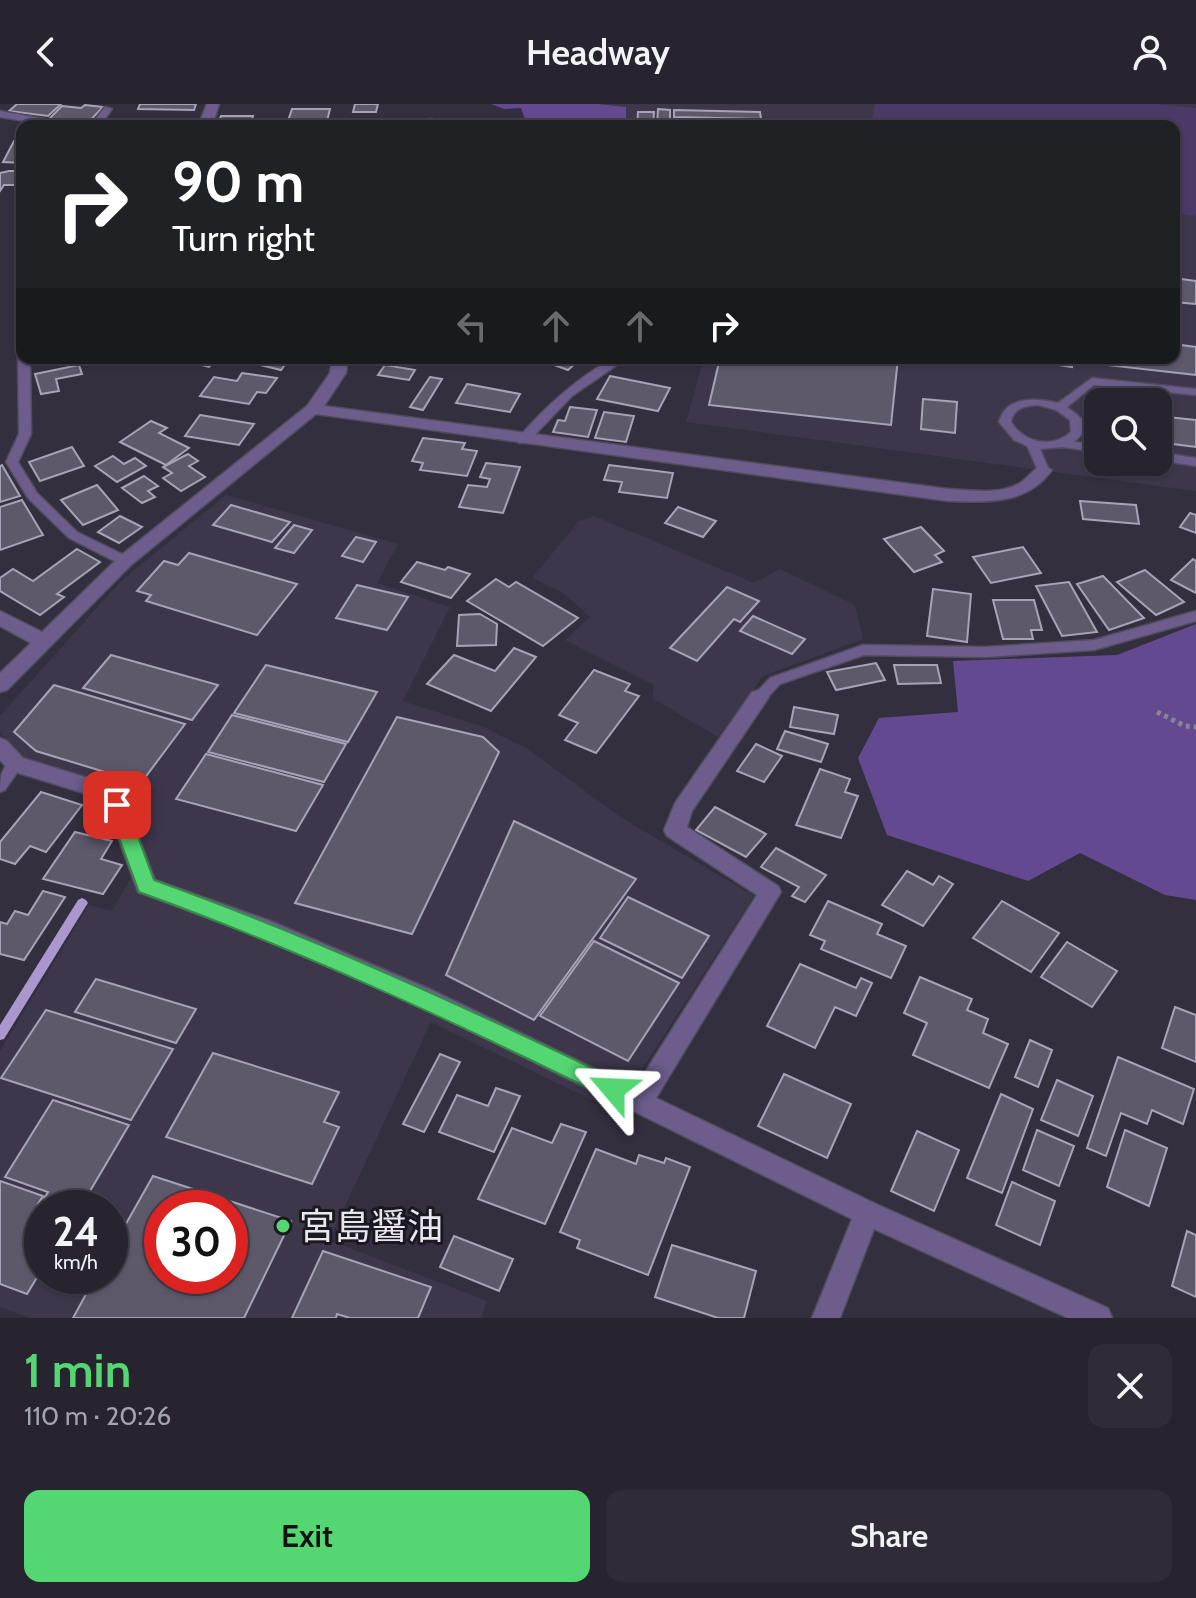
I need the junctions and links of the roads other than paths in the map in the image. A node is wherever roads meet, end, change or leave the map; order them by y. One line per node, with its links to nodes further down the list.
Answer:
1 (108, 109): 4 (lane)
2 (0, 114): 3 (lane)
3 (35, 120)
4 (100, 120)
5 (24, 364): 18 (lane)
6 (339, 364): 10 (street)
7 (611, 364): 11 (lane)
8 (1196, 392): 9 (lane)
9 (1060, 407): 12 (lane); 13 (lane)
10 (313, 409): 11 (street); 18 (street)
11 (523, 440): 17 (street)
12 (1032, 443): 13 (lane); 17 (lane)
13 (1063, 444): 14 (lane)
14 (1084, 446)
15 (1172, 458): 16 (lane)
16 (1196, 462)
17 (1043, 470)
18 (125, 561): 21 (street)
19 (1196, 616): 23 (lane)
20 (0, 618): 21 (street)
21 (43, 641): 22 (street)
22 (0, 685)
23 (759, 697): 27 (street)
24 (0, 746): 25 (street)
25 (16, 764): 26 (lane); 27 (street)
26 (0, 786)
27 (640, 1102): 28 (street)
28 (867, 1213): 29 (street); 30 (street)
29 (826, 1318)
30 (1098, 1318)

